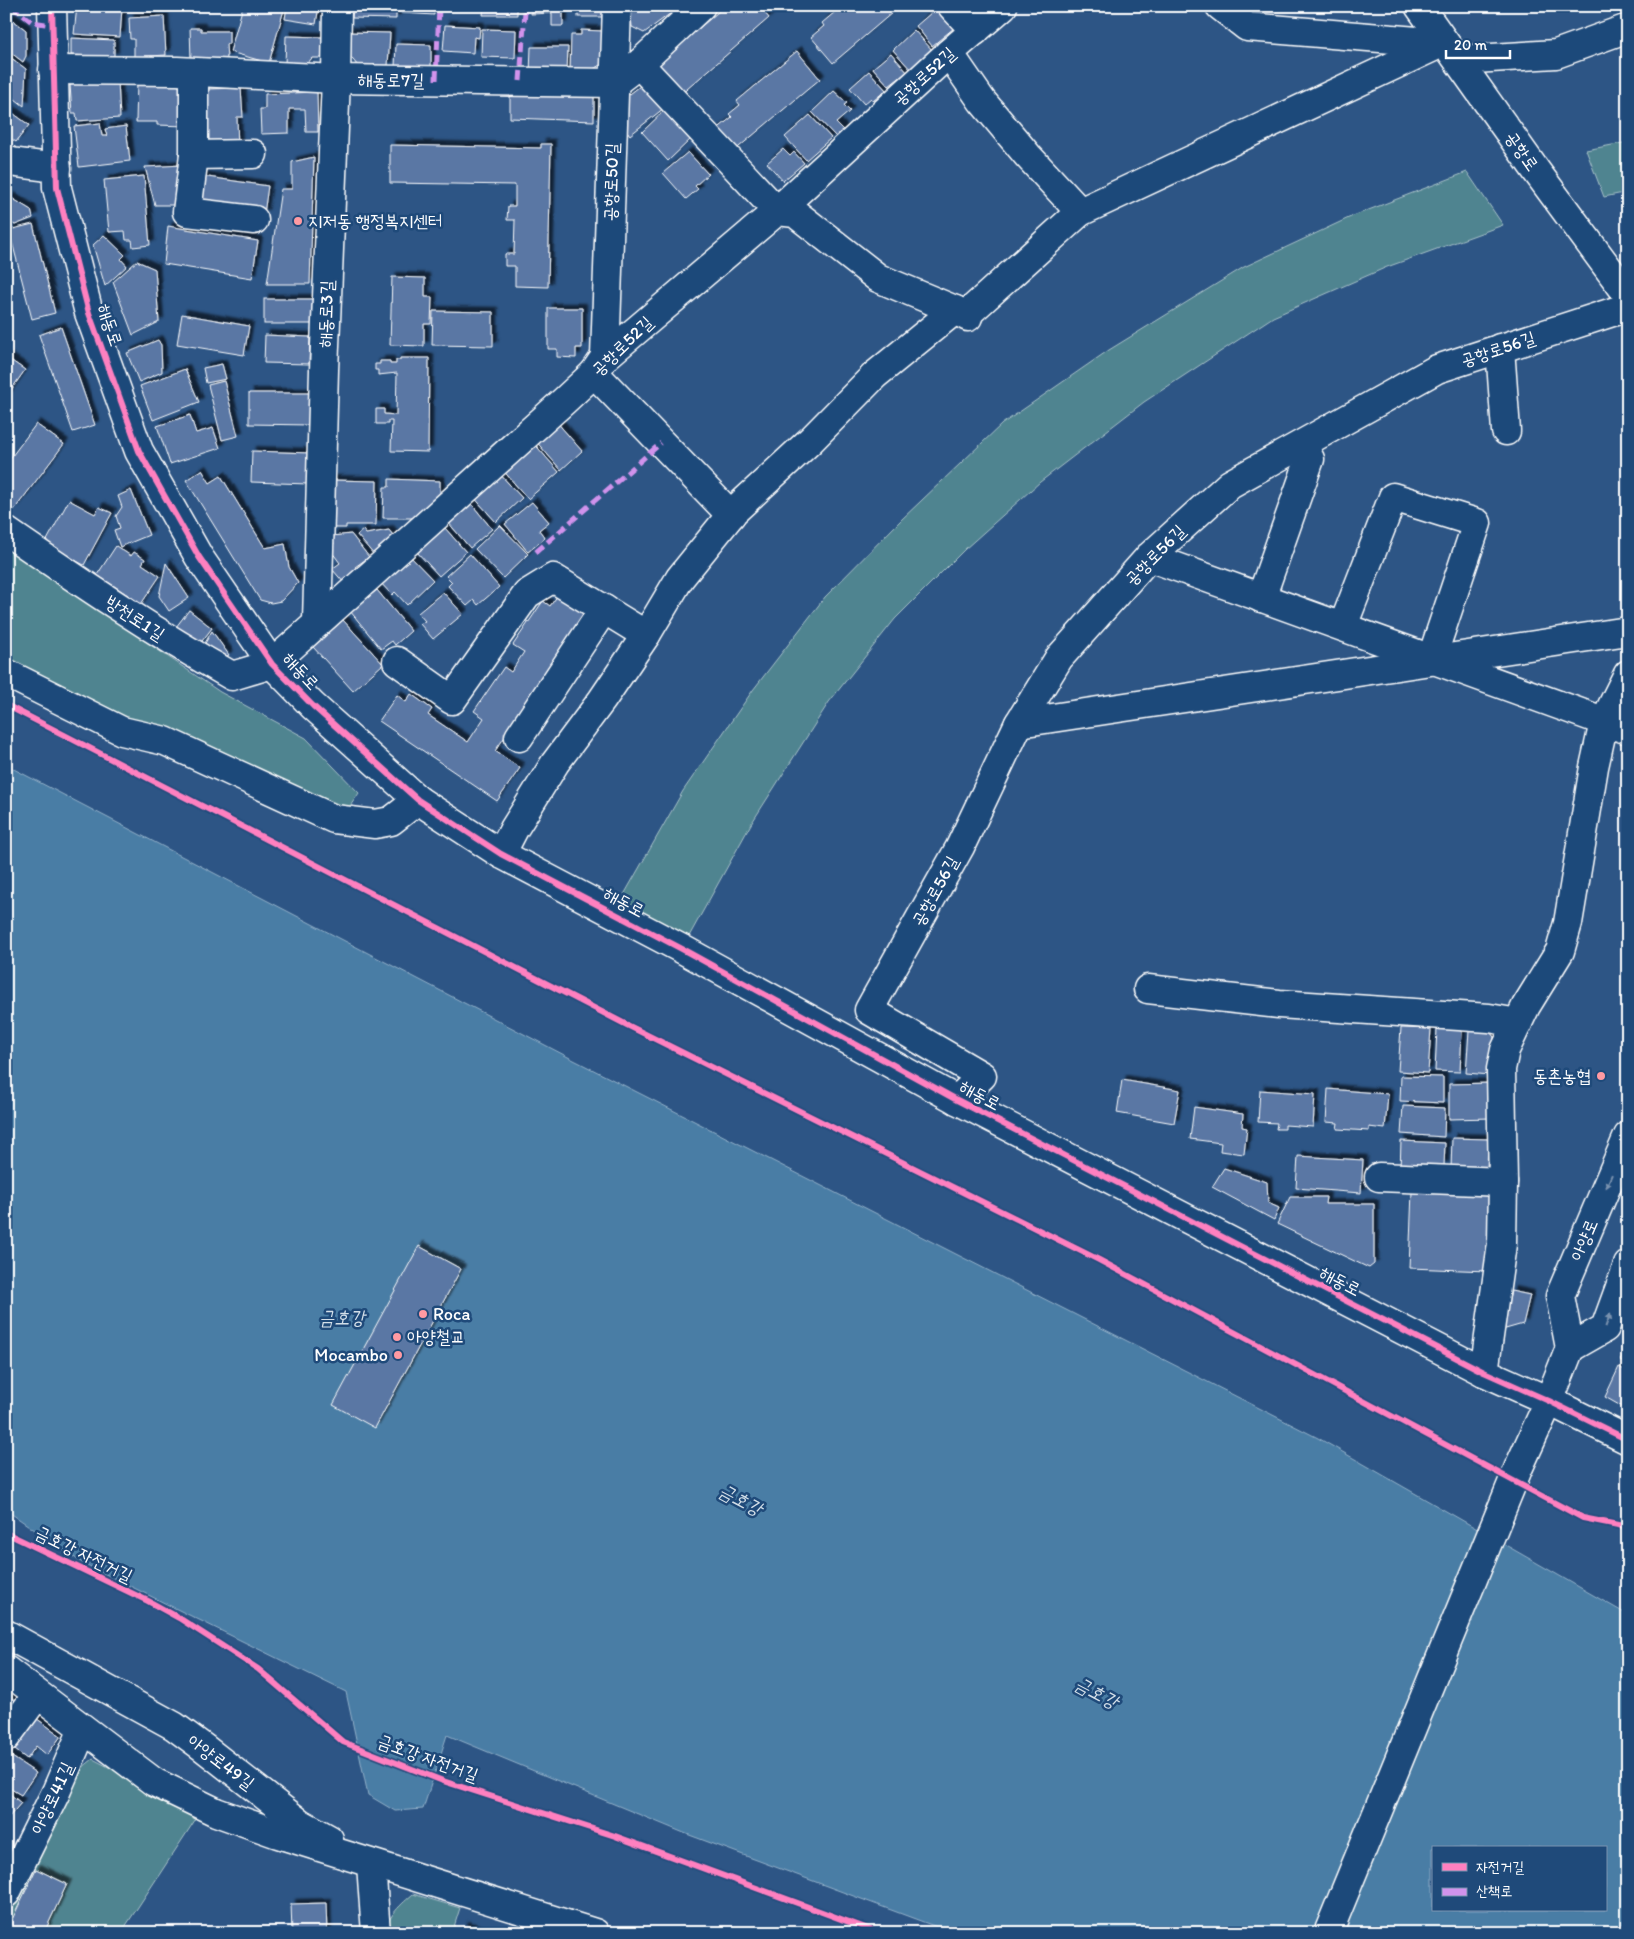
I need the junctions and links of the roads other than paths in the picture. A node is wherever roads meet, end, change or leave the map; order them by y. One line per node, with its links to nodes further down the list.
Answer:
1 (52, 6): 14 (street, 해동로)
2 (337, 6): 16 (street, 해동로3길)
3 (617, 6): 17 (street, 공항로50길)
4 (701, 6): 13 (street)
5 (952, 6): 10 (street)
6 (1002, 6): 10 (street, 공항로52길)
7 (1220, 6): 23 (street)
8 (1419, 6): 12 (street, 공항로)
9 (1628, 28): 12 (street)
10 (975, 31): 11 (street, 공항로52길)
11 (949, 52): 22 (street, 공항로52길); 23 (street)
12 (1458, 60): 25 (street, 공항로)
13 (639, 64): 17 (street); 22 (street)
14 (53, 70): 15 (street, 해동로7길); 21 (street, 해동로)
15 (194, 73): 16 (street, 해동로7길); 19 (street)
16 (336, 79): 17 (street, 해동로7길); 37 (street, 해동로3길)
17 (614, 83): 29 (street, 공항로50길)
18 (253, 154): 19 (street)
19 (194, 155): 24 (street)
20 (6, 159): 21 (street)
21 (57, 168): 43 (street, 해동로)
22 (777, 211): 27 (street); 29 (street, 공항로52길)
23 (1080, 212): 27 (street)
24 (254, 220)
25 (1628, 295)
26 (1628, 307): 28 (street, 공항로56길)
27 (966, 316): 32 (street)
28 (1500, 348): 30 (street); 34 (street, 공항로56길)
29 (599, 365): 32 (street); 37 (street, 공항로52길)
30 (1506, 431)
31 (1310, 459): 35 (street)
32 (731, 515): 40 (street)
33 (6, 531): 43 (street, 방천로1길)
34 (1149, 557): 35 (street); 46 (street, 공항로56길)
35 (1262, 598): 38 (street)
36 (604, 609): 40 (street); 42 (street); 48 (street)
37 (317, 621): 43 (street, 공항로52길)
38 (1343, 626): 41 (street); 41 (street)
39 (1628, 631): 41 (street)
40 (646, 635): 50 (street)
41 (1431, 660): 46 (street); 47 (street)
42 (396, 661)
43 (272, 664): 49 (street, 해동로)
44 (6, 673): 49 (street)
45 (1628, 674): 47 (street)
46 (1019, 723): 53 (street, 공항로56길)
47 (1616, 726): 52 (street)
48 (519, 737)
49 (418, 800): 50 (street, 해동로)
50 (501, 854): 53 (street, 해동로)
51 (1148, 989): 52 (street)
52 (1518, 1023): 56 (street)
53 (957, 1100): 59 (street, 해동로)
54 (1628, 1136): 58 (street, 아양로, one-way to 58)
55 (1380, 1178): 56 (street)
56 (1503, 1182): 59 (street)
57 (1628, 1265): 58 (street, one-way to 57)
58 (1570, 1348): 60 (street)
59 (1484, 1372): 60 (street, 해동로)
60 (1549, 1401): 61 (street, 해동로); 71 (street)
61 (1628, 1440)
62 (6, 1634): 67 (street, 아양로49길)
63 (6, 1670): 64 (street)
64 (38, 1695): 65 (street); 66 (street)
65 (83, 1729): 67 (street); 68 (street, 아양로41길)
66 (6, 1738)
67 (371, 1864): 69 (street); 70 (street)
68 (6, 1893)
69 (376, 1933)
70 (595, 1933)
71 (1328, 1933)

